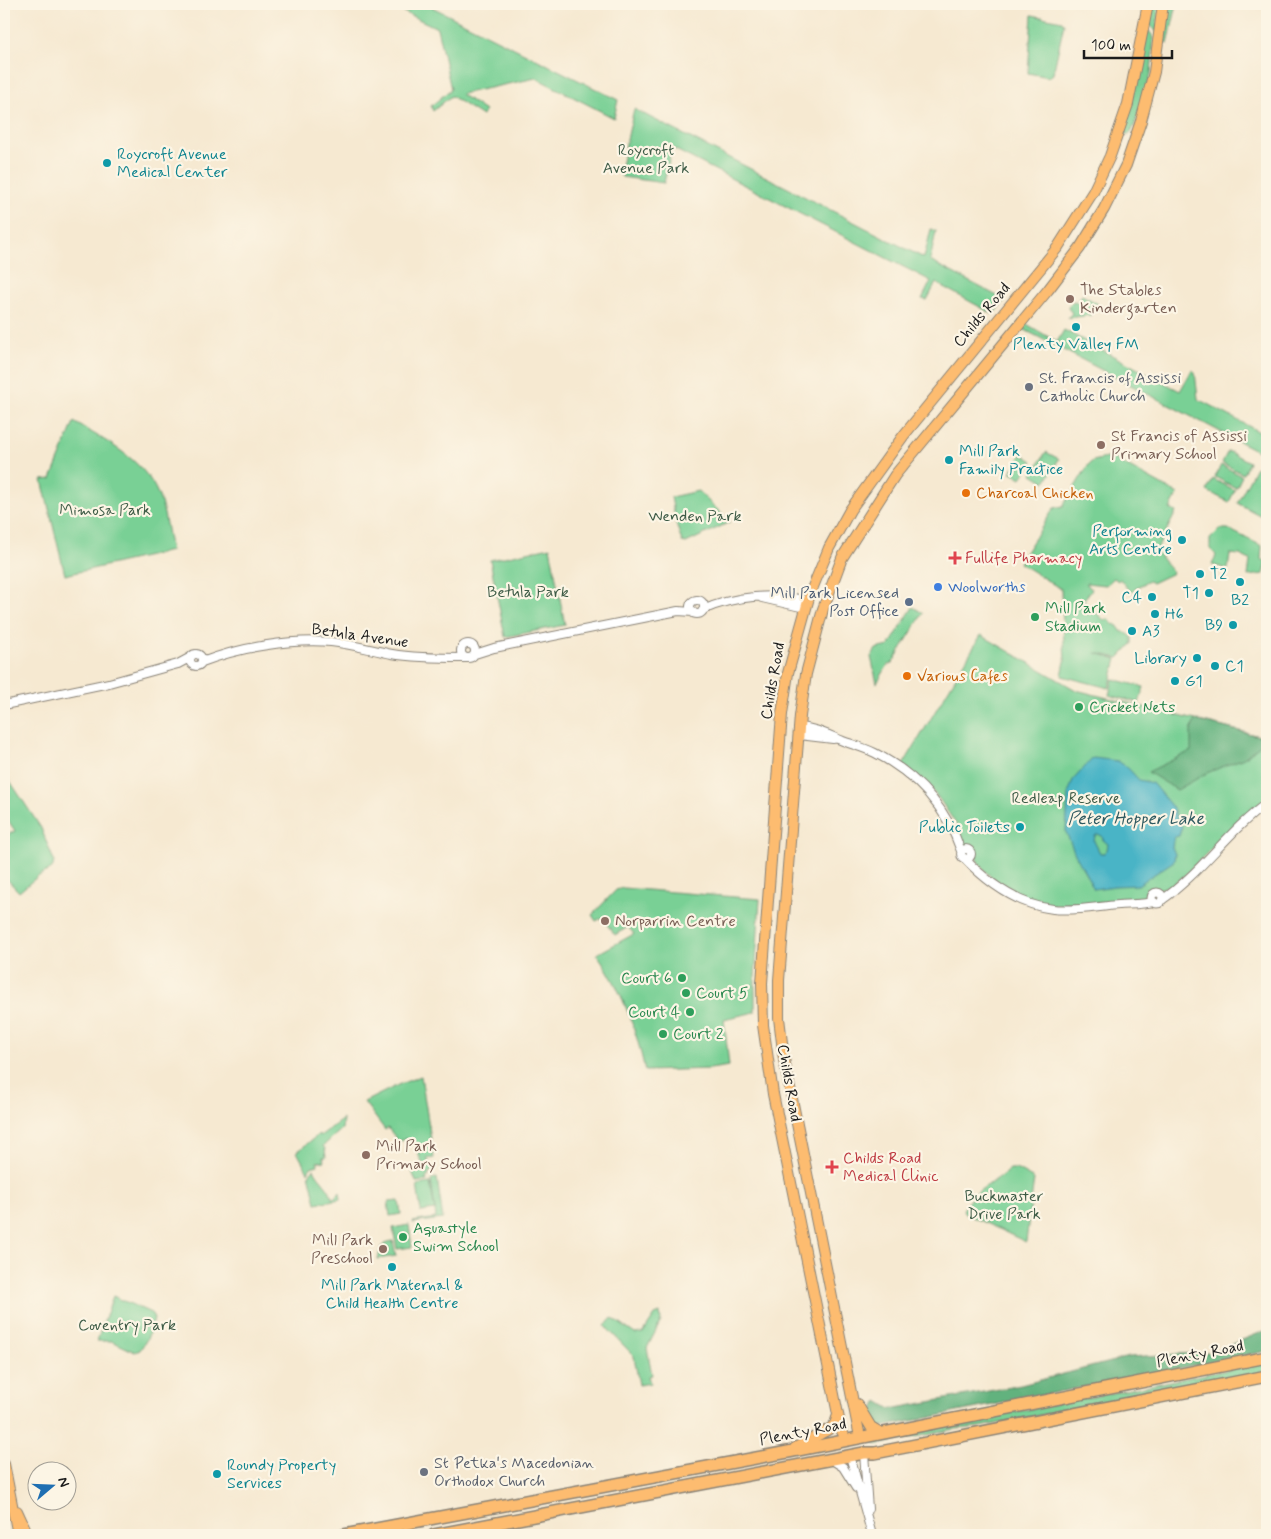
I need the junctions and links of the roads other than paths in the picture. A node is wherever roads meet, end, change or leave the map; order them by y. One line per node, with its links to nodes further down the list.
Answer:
1 (1148, 4): 3 (main road, Childs Road)
2 (1163, 4): 4 (main road, Childs Road)
3 (1143, 28): 4 (main road); 5 (main road, Childs Road)
4 (1159, 42): 6 (main road, Childs Road)
5 (1116, 139): 6 (main road); 7 (main road, Childs Road)
6 (1133, 146): 10 (main road, Childs Road)
7 (806, 605): 8 (street); 10 (main road); 16 (main road, Childs Road)
8 (703, 606): 9 (street); 9 (street)
9 (692, 608): 12 (street, Betula Avenue)
10 (823, 609): 17 (main road, Childs Road)
11 (461, 648): 12 (street, Betula Avenue); 13 (street, Betula Avenue); 14 (street)
12 (474, 651): 14 (street, Betula Avenue)
13 (440, 657): 14 (street, Betula Avenue); 15 (street, Betula Avenue)
14 (464, 658)
15 (4, 705)
16 (781, 729): 17 (main road); 19 (main road, Childs Road)
17 (799, 731): 18 (street); 20 (main road, Childs Road)
18 (1267, 803)
19 (773, 1097): 20 (main road); 21 (main road, Childs Road)
20 (792, 1097): 21 (main road); 23 (main road, Childs Road)
21 (777, 1116): 22 (main road, Childs Road)
22 (781, 1134): 23 (main road); 26 (main road, Childs Road)
23 (801, 1145): 27 (main road, Childs Road)
24 (1267, 1357): 29 (highway, Plenty Road)
25 (1267, 1376): 33 (highway, Plenty Road)
26 (833, 1385): 27 (main road); 28 (main road, Childs Road)
27 (850, 1385): 29 (main road); 30 (main road, Childs Road)
28 (838, 1415): 31 (main road, Childs Road); 32 (main road)
29 (881, 1433): 30 (highway, Plenty Road)
30 (860, 1437): 31 (highway, Plenty Road); 33 (highway, Childs Road)
31 (846, 1440): 32 (highway, Plenty Road); 34 (highway, Childs Road)
32 (788, 1452): 41 (highway, Plenty Road)
33 (864, 1453): 34 (highway, Plenty Road); 43 (street)
34 (850, 1456): 35 (highway, Plenty Road); 38 (street)
35 (830, 1460): 38 (street); 42 (highway, Plenty Road)
36 (4, 1464): 37 (main road)
37 (11, 1499): 39 (main road); 40 (main road)
38 (861, 1499): 43 (street)
39 (18, 1535)
40 (28, 1535)
41 (344, 1535)
42 (434, 1535)
43 (872, 1535)

